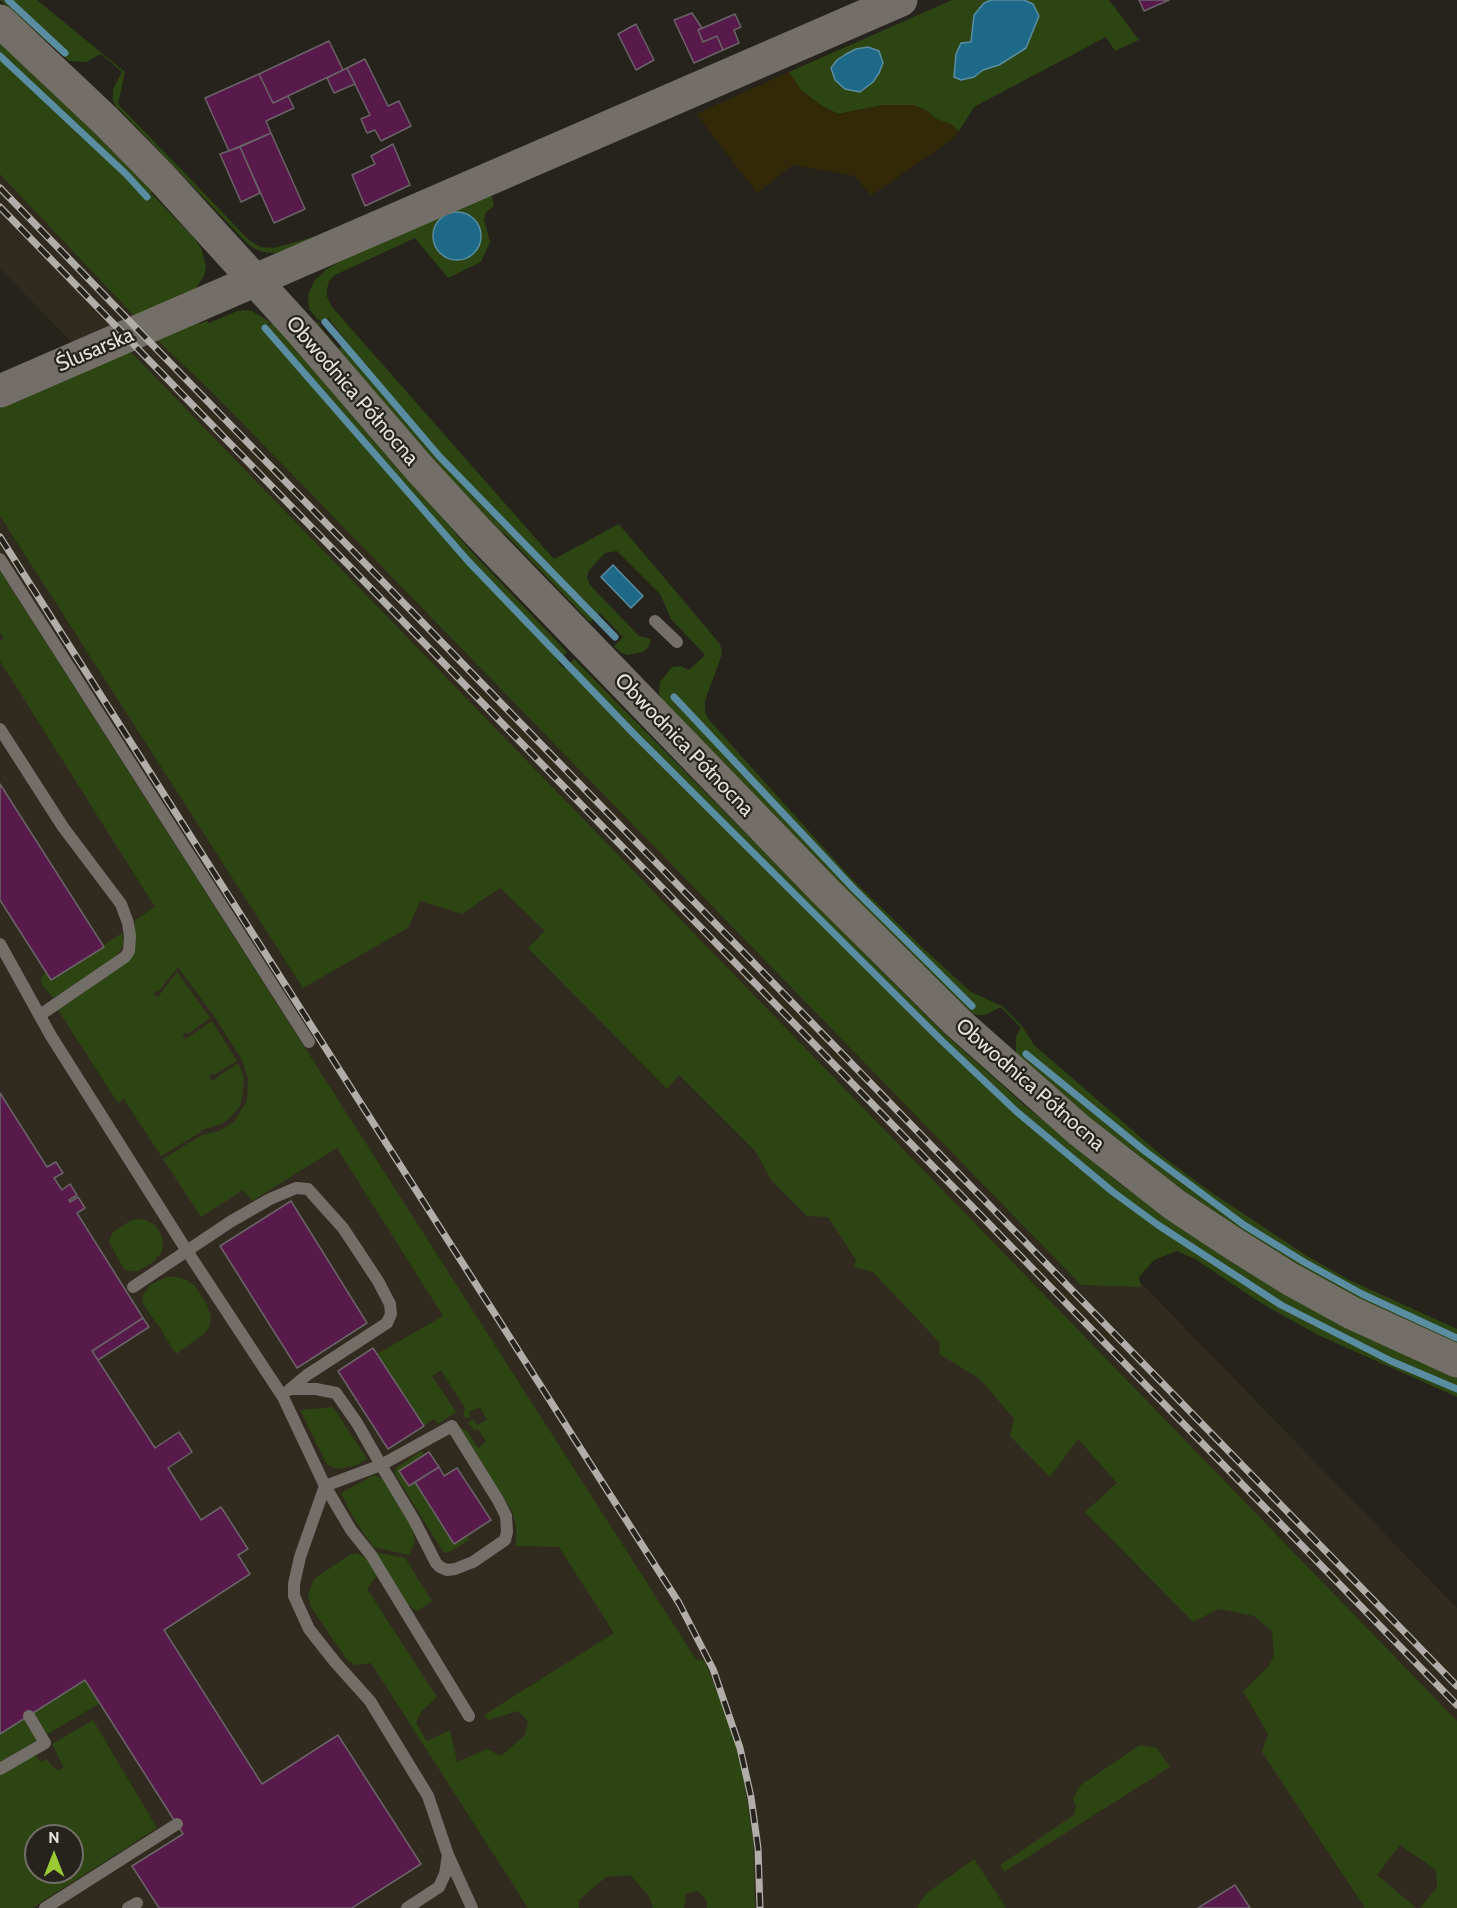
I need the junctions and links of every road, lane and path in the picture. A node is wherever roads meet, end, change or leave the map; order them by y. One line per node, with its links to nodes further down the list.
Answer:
1 (901, 0): 3 (street, Ślusarska)
2 (0, 21): 3 (street, Obwodnica Północna)
3 (255, 281): 4 (street, Ślusarska); 14 (street, Obwodnica Północna)
4 (0, 391)
5 (0, 559): 11 (lane)
6 (655, 621): 7 (lane)
7 (677, 642)
8 (0, 729): 10 (lane)
9 (0, 944): 10 (lane)
10 (40, 1015): 12 (lane)
11 (309, 1042)
12 (187, 1251): 13 (lane); 15 (lane); 15 (lane)
13 (133, 1287)
14 (1457, 1361)
15 (286, 1393): 16 (lane); 17 (lane)
16 (381, 1465): 16 (lane); 17 (lane)
17 (325, 1486): 19 (lane); 22 (lane)
18 (29, 1716): 20 (lane)
19 (469, 1716)
20 (0, 1769)
21 (177, 1824): 24 (lane)
22 (448, 1855): 23 (lane); 25 (lane)
23 (472, 1905)
24 (45, 1908)
25 (407, 1908)

